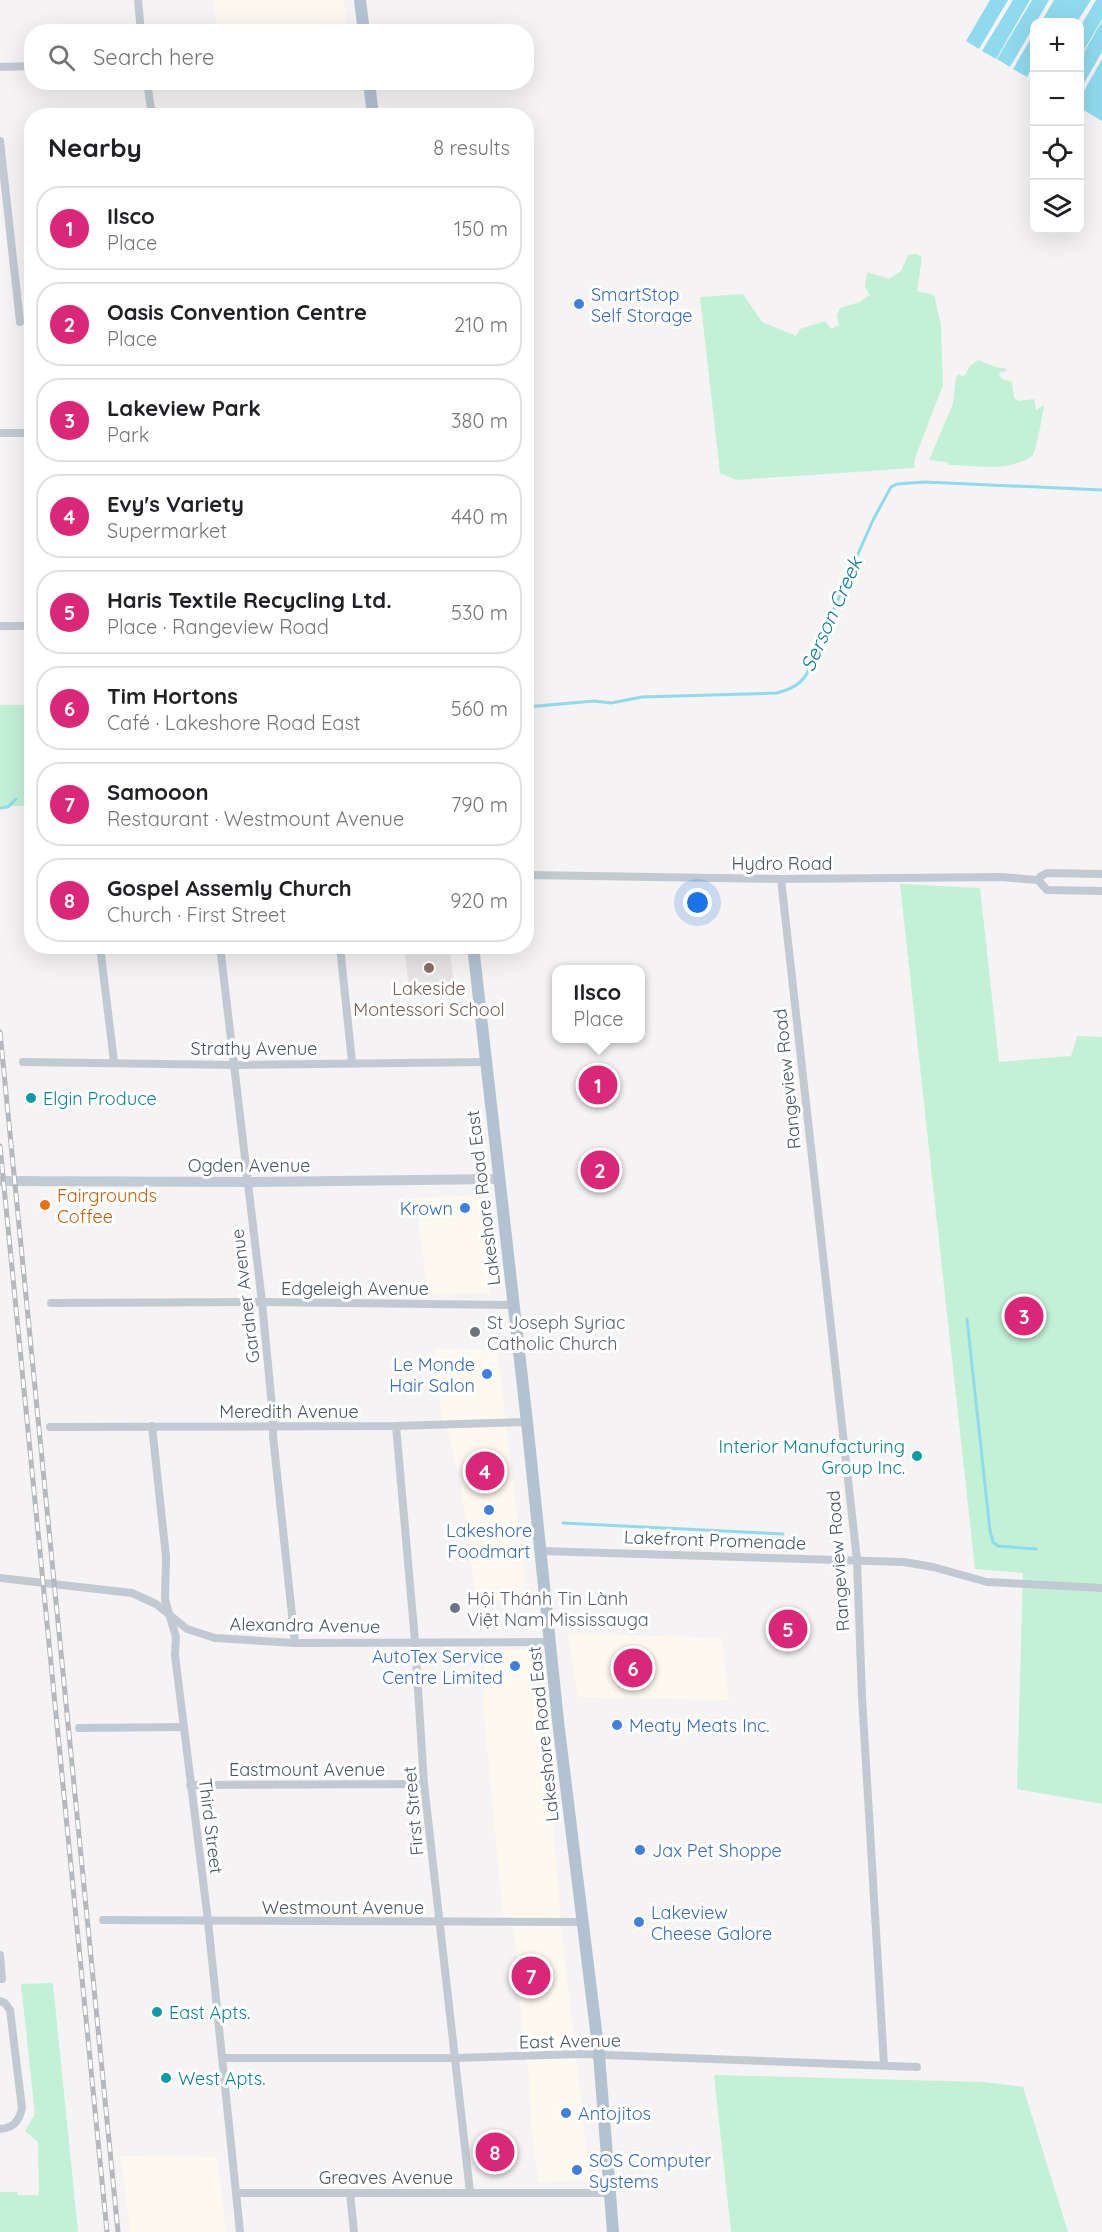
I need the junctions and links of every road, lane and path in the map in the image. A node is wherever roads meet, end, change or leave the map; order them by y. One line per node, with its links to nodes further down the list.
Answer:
1 (138, 0): 3 (street)
2 (360, 0): 4 (main road)
3 (140, 24)
4 (363, 24)
5 (24, 66): 6 (street)
6 (0, 67)
7 (148, 90): 9 (street)
8 (370, 90): 10 (main road)
9 (151, 108)
10 (372, 108)
11 (0, 141): 12 (street)
12 (20, 322)
13 (0, 433): 14 (street)
14 (24, 433)
15 (0, 626): 16 (street)
16 (24, 626)
17 (1102, 874): 20 (street)
18 (534, 875): 19 (street, Hydro Road)
19 (781, 879): 20 (street, Hydro Road); 43 (street, Rangeview Road)
20 (1038, 880): 21 (street)
21 (1102, 891)
22 (101, 954): 27 (street)
23 (221, 954): 30 (street, Gardner Avenue)
24 (341, 954): 28 (street)
25 (474, 954): 29 (main road, Lakeshore Road East)
26 (23, 1062): 27 (street, Strathy Avenue)
27 (114, 1062): 30 (street, Strathy Avenue)
28 (352, 1062): 29 (street, Strathy Avenue); 30 (street, Strathy Avenue)
29 (485, 1062): 31 (main road, Lakeshore Road East)
30 (235, 1065): 33 (street, Gardner Avenue)
31 (499, 1179): 33 (street, Ogden Avenue); 36 (main road, Lakeshore Road East)
32 (0, 1181): 33 (street, Ogden Avenue)
33 (247, 1182): 34 (street, Gardner Avenue)
34 (262, 1302): 35 (street, Edgeleigh Avenue); 36 (street, Edgeleigh Avenue); 39 (street, Gardner Avenue)
35 (51, 1303)
36 (514, 1305): 37 (main road, Lakeshore Road East)
37 (528, 1422): 40 (street, Meredith Avenue); 42 (main road, Lakeshore Road East)
38 (152, 1426): 39 (street, Meredith Avenue); 41 (street, Meredith Avenue); 46 (street, Third Street)
39 (273, 1426): 40 (street, Meredith Avenue); 48 (street, Gardner Avenue)
40 (396, 1426): 47 (street, First Street)
41 (50, 1427)
42 (541, 1551): 43 (street, Lakefront Promenade); 49 (main road, Lakeshore Road East)
43 (856, 1560): 45 (street, Lakefront Promenade); 64 (street, Rangeview Road)
44 (0, 1578): 46 (street, Alexandra Avenue)
45 (1102, 1588)
46 (168, 1615): 48 (street, Alexandra Avenue); 50 (street, Third Street)
47 (415, 1641): 48 (street, Alexandra Avenue); 49 (street, Alexandra Avenue); 52 (street, First Street)
48 (295, 1642)
49 (551, 1642): 56 (main road, Lakeshore Road East)
50 (184, 1727): 51 (street); 53 (street, Third Street)
51 (79, 1728)
52 (424, 1784): 53 (street, Eastmount Avenue); 57 (street, First Street)
53 (190, 1785): 55 (street, Third Street)
54 (103, 1920): 55 (street, Westmount Avenue)
55 (208, 1921): 57 (street, Westmount Avenue); 62 (street, Third Street)
56 (583, 1922): 57 (street, Westmount Avenue); 61 (main road, Lakeshore Road East)
57 (439, 1923): 63 (street, First Street)
58 (0, 1955): 59 (street)
59 (3, 1979)
60 (0, 2001): 66 (street)
61 (598, 2055): 63 (street, East Avenue); 64 (street, East Avenue); 70 (main road, Lakeshore Road East)
62 (222, 2058): 63 (street, East Avenue); 68 (street, Third Street)
63 (456, 2058): 67 (street, First Street)
64 (884, 2065): 65 (street, East Avenue)
65 (918, 2067)
66 (0, 2129)
67 (470, 2192): 69 (street, Greaves Avenue); 70 (street, Greaves Avenue)
68 (236, 2193): 69 (street, Greaves Avenue); 71 (street, Third Street)
69 (350, 2193): 72 (street)
70 (608, 2193): 73 (main road, Lakeshore Road East)
71 (240, 2232)
72 (354, 2232)
73 (613, 2232)

